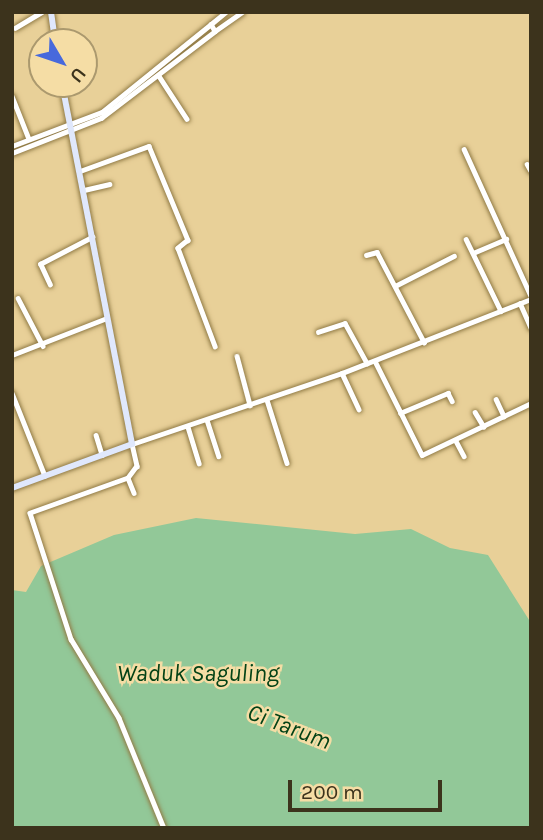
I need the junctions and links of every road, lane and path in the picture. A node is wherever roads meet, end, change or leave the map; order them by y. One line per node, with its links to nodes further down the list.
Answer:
1 (42, 12): 4 (street)
2 (226, 12): 5 (street)
3 (242, 12): 5 (street)
4 (15, 28)
5 (213, 28): 6 (street)
6 (173, 59): 7 (street); 11 (street)
7 (159, 76): 10 (street); 11 (street)
8 (12, 96): 12 (street)
9 (65, 98): 11 (main road)
10 (187, 119)
11 (71, 127): 12 (street); 15 (street); 17 (main road)
12 (29, 139): 13 (street)
13 (12, 146)
14 (464, 149): 23 (street)
15 (12, 153)
16 (527, 164): 18 (street)
17 (80, 171): 20 (main road); 38 (street)
18 (531, 171)
19 (108, 184): 20 (street)
20 (84, 190): 21 (main road)
21 (94, 237): 27 (street); 33 (main road)
22 (466, 239): 24 (street)
23 (506, 239): 24 (street); 29 (street)
24 (473, 253): 32 (street)
25 (366, 256): 28 (street)
26 (454, 256): 28 (street)
27 (50, 285)
28 (395, 286): 36 (street)
29 (531, 297): 31 (street)
30 (18, 298): 37 (street)
31 (520, 303): 32 (street); 34 (street)
32 (500, 311): 36 (street)
33 (108, 318): 37 (street); 59 (main road)
34 (531, 328)
35 (318, 332): 42 (street)
36 (424, 342): 41 (street)
37 (43, 346): 39 (street)
38 (215, 346)
39 (12, 355)
40 (237, 356): 49 (street)
41 (375, 361): 42 (street); 51 (street)
42 (367, 363): 43 (street)
43 (342, 373): 46 (street); 50 (street)
44 (12, 393): 65 (street)
45 (496, 399): 53 (street)
46 (267, 400): 49 (street); 64 (street)
47 (452, 401): 51 (street)
48 (531, 403): 53 (street)
49 (250, 406): 54 (street)
50 (359, 409)
51 (400, 412): 58 (street)
52 (475, 412): 55 (street)
53 (504, 416): 55 (street)
54 (207, 420): 56 (street); 61 (street)
55 (484, 426): 58 (street)
56 (188, 427): 59 (street); 63 (street)
57 (96, 435): 60 (street)
58 (456, 441): 62 (street)
59 (132, 444): 60 (main road); 66 (street)
60 (103, 456): 65 (main road)
61 (219, 456)
62 (464, 456)
63 (199, 463)
64 (287, 463)
65 (45, 476): 67 (main road)
66 (128, 478): 68 (street); 69 (street)
67 (12, 488)
68 (134, 493)
69 (164, 828)

